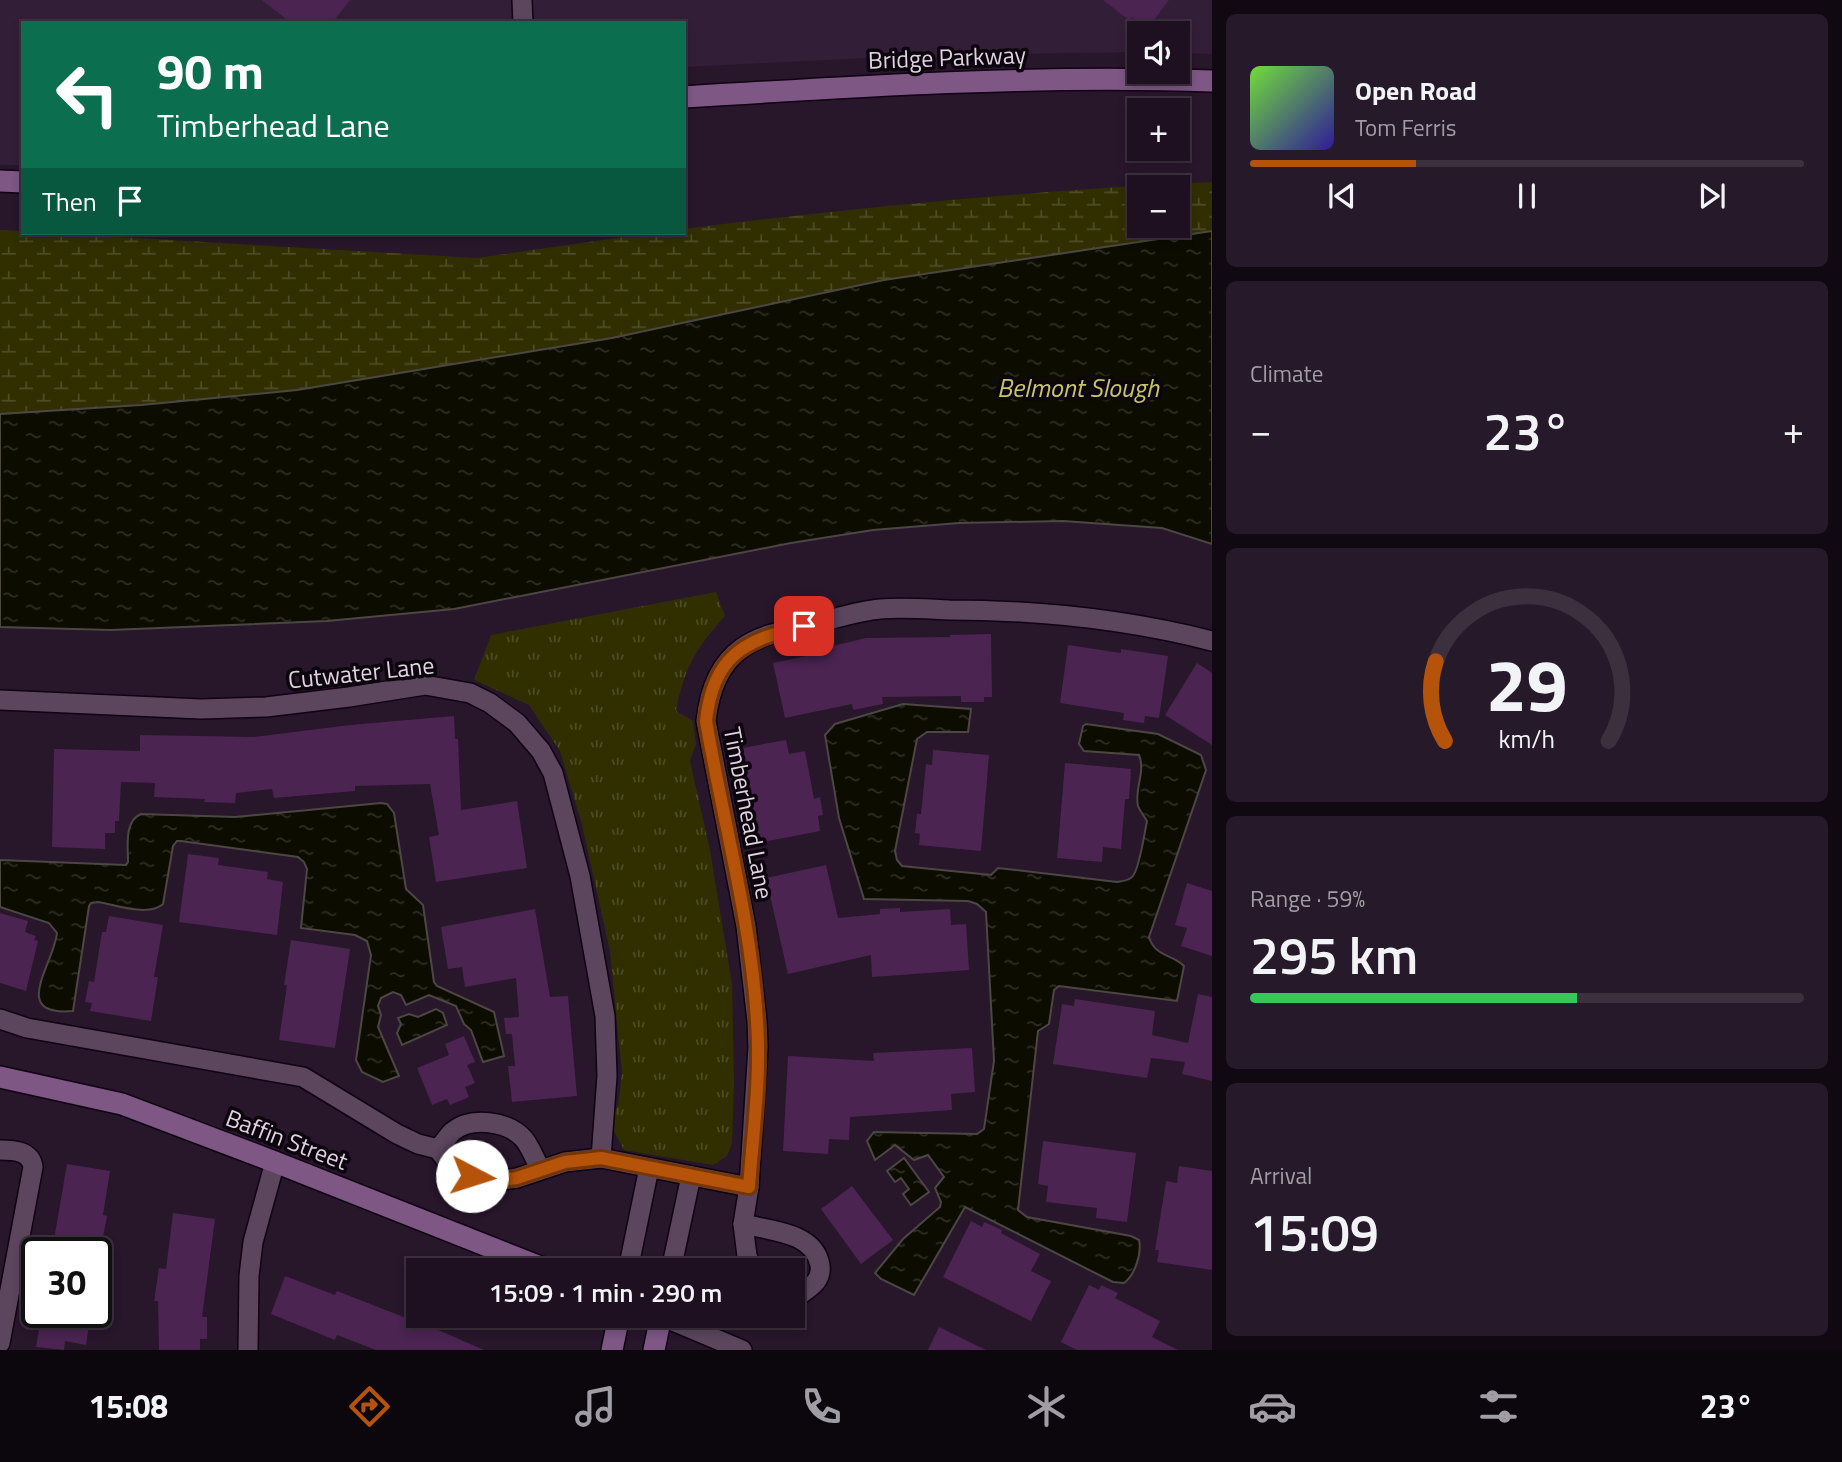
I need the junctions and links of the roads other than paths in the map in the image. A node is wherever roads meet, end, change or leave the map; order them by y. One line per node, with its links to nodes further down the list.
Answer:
1 (522, 0): 2 (street)
2 (523, 21)
3 (1212, 81): 4 (street, Bridge Parkway)
4 (686, 97)
5 (0, 181): 6 (street)
6 (21, 182)
7 (1212, 641): 18 (street, Timberhead Lane)
8 (0, 700): 13 (street, Cutwater Lane)
9 (0, 1019): 11 (street)
10 (0, 1077): 14 (street, Baffin Street)
11 (438, 1149): 16 (street); 16 (street)
12 (0, 1150): 28 (street)
13 (601, 1158): 15 (street); 16 (street)
14 (275, 1161): 20 (street, Baffin Street); 29 (street)
15 (649, 1168): 17 (street); 21 (street)
16 (540, 1169)
17 (691, 1176): 18 (street); 22 (street)
18 (749, 1187): 19 (street, Timberhead Lane)
19 (743, 1224): 23 (street, Timberhead Lane); 24 (street)
20 (518, 1258)
21 (630, 1258)
22 (674, 1258)
23 (748, 1258)
24 (805, 1291)
25 (617, 1328): 30 (street)
26 (659, 1328): 31 (street)
27 (690, 1328): 32 (street)
28 (0, 1343)
29 (248, 1350)
30 (612, 1350)
31 (654, 1350)
32 (743, 1350)

